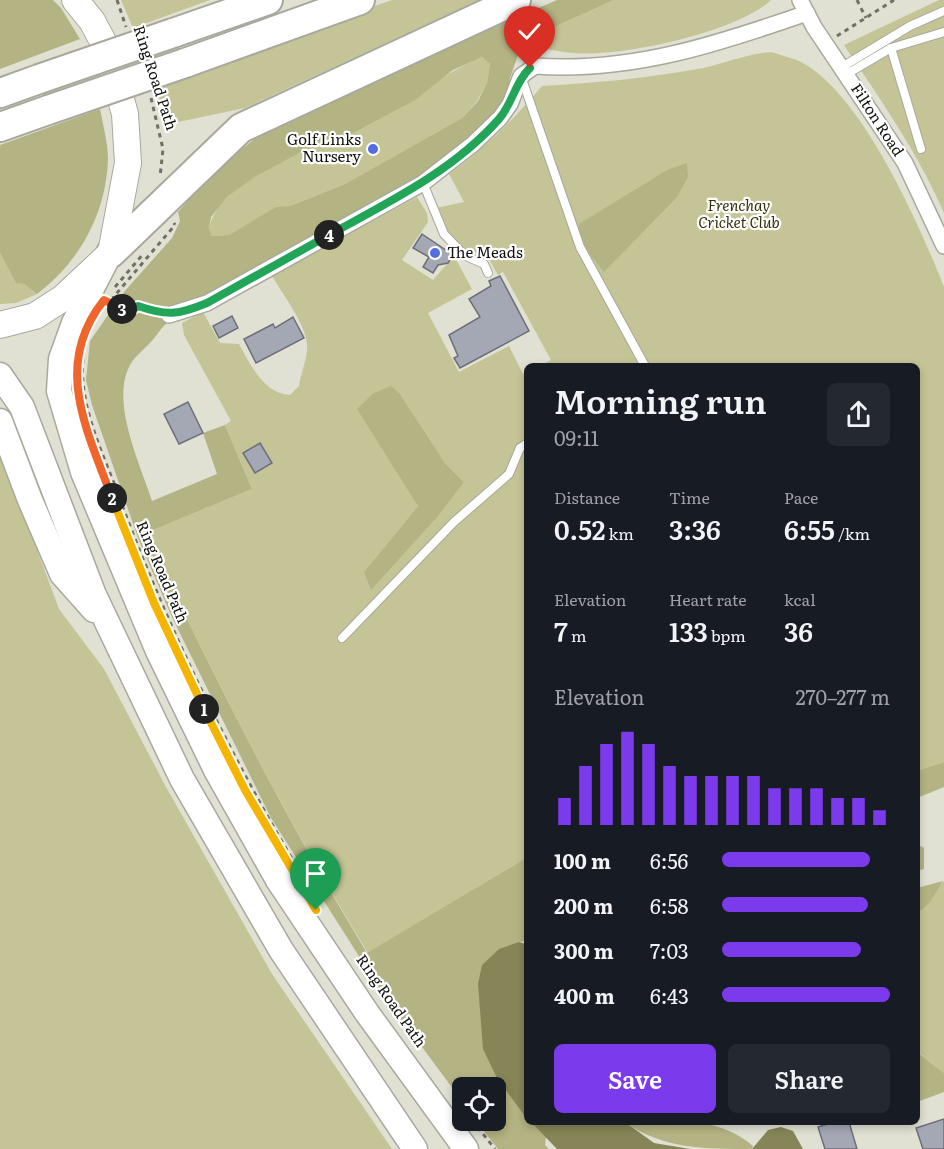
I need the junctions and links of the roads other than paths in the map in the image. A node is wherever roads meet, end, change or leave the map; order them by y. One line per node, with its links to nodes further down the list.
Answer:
1 (75, 0): 16 (highway)
2 (268, 0): 11 (highway, bridge)
3 (360, 0): 12 (highway, bridge)
4 (516, 0): 16 (highway)
5 (804, 7): 9 (street, Filton Road); 10 (street)
6 (944, 10): 9 (lane)
7 (944, 32): 8 (lane)
8 (891, 48): 9 (lane); 13 (lane)
9 (844, 71): 15 (street, Filton Road)
10 (521, 76): 14 (street); 20 (lane)
11 (0, 93)
12 (0, 127)
13 (921, 149)
14 (423, 183): 17 (lane); 18 (street)
15 (944, 246)
16 (110, 255): 19 (highway); 27 (main road)
17 (488, 273)
18 (169, 315)
19 (0, 325)
20 (643, 363)
21 (0, 375): 24 (main road)
22 (0, 421): 24 (main road)
23 (524, 445): 25 (lane)
24 (109, 628): 26 (main road)
25 (342, 638)
26 (415, 1149)
27 (466, 1149)

